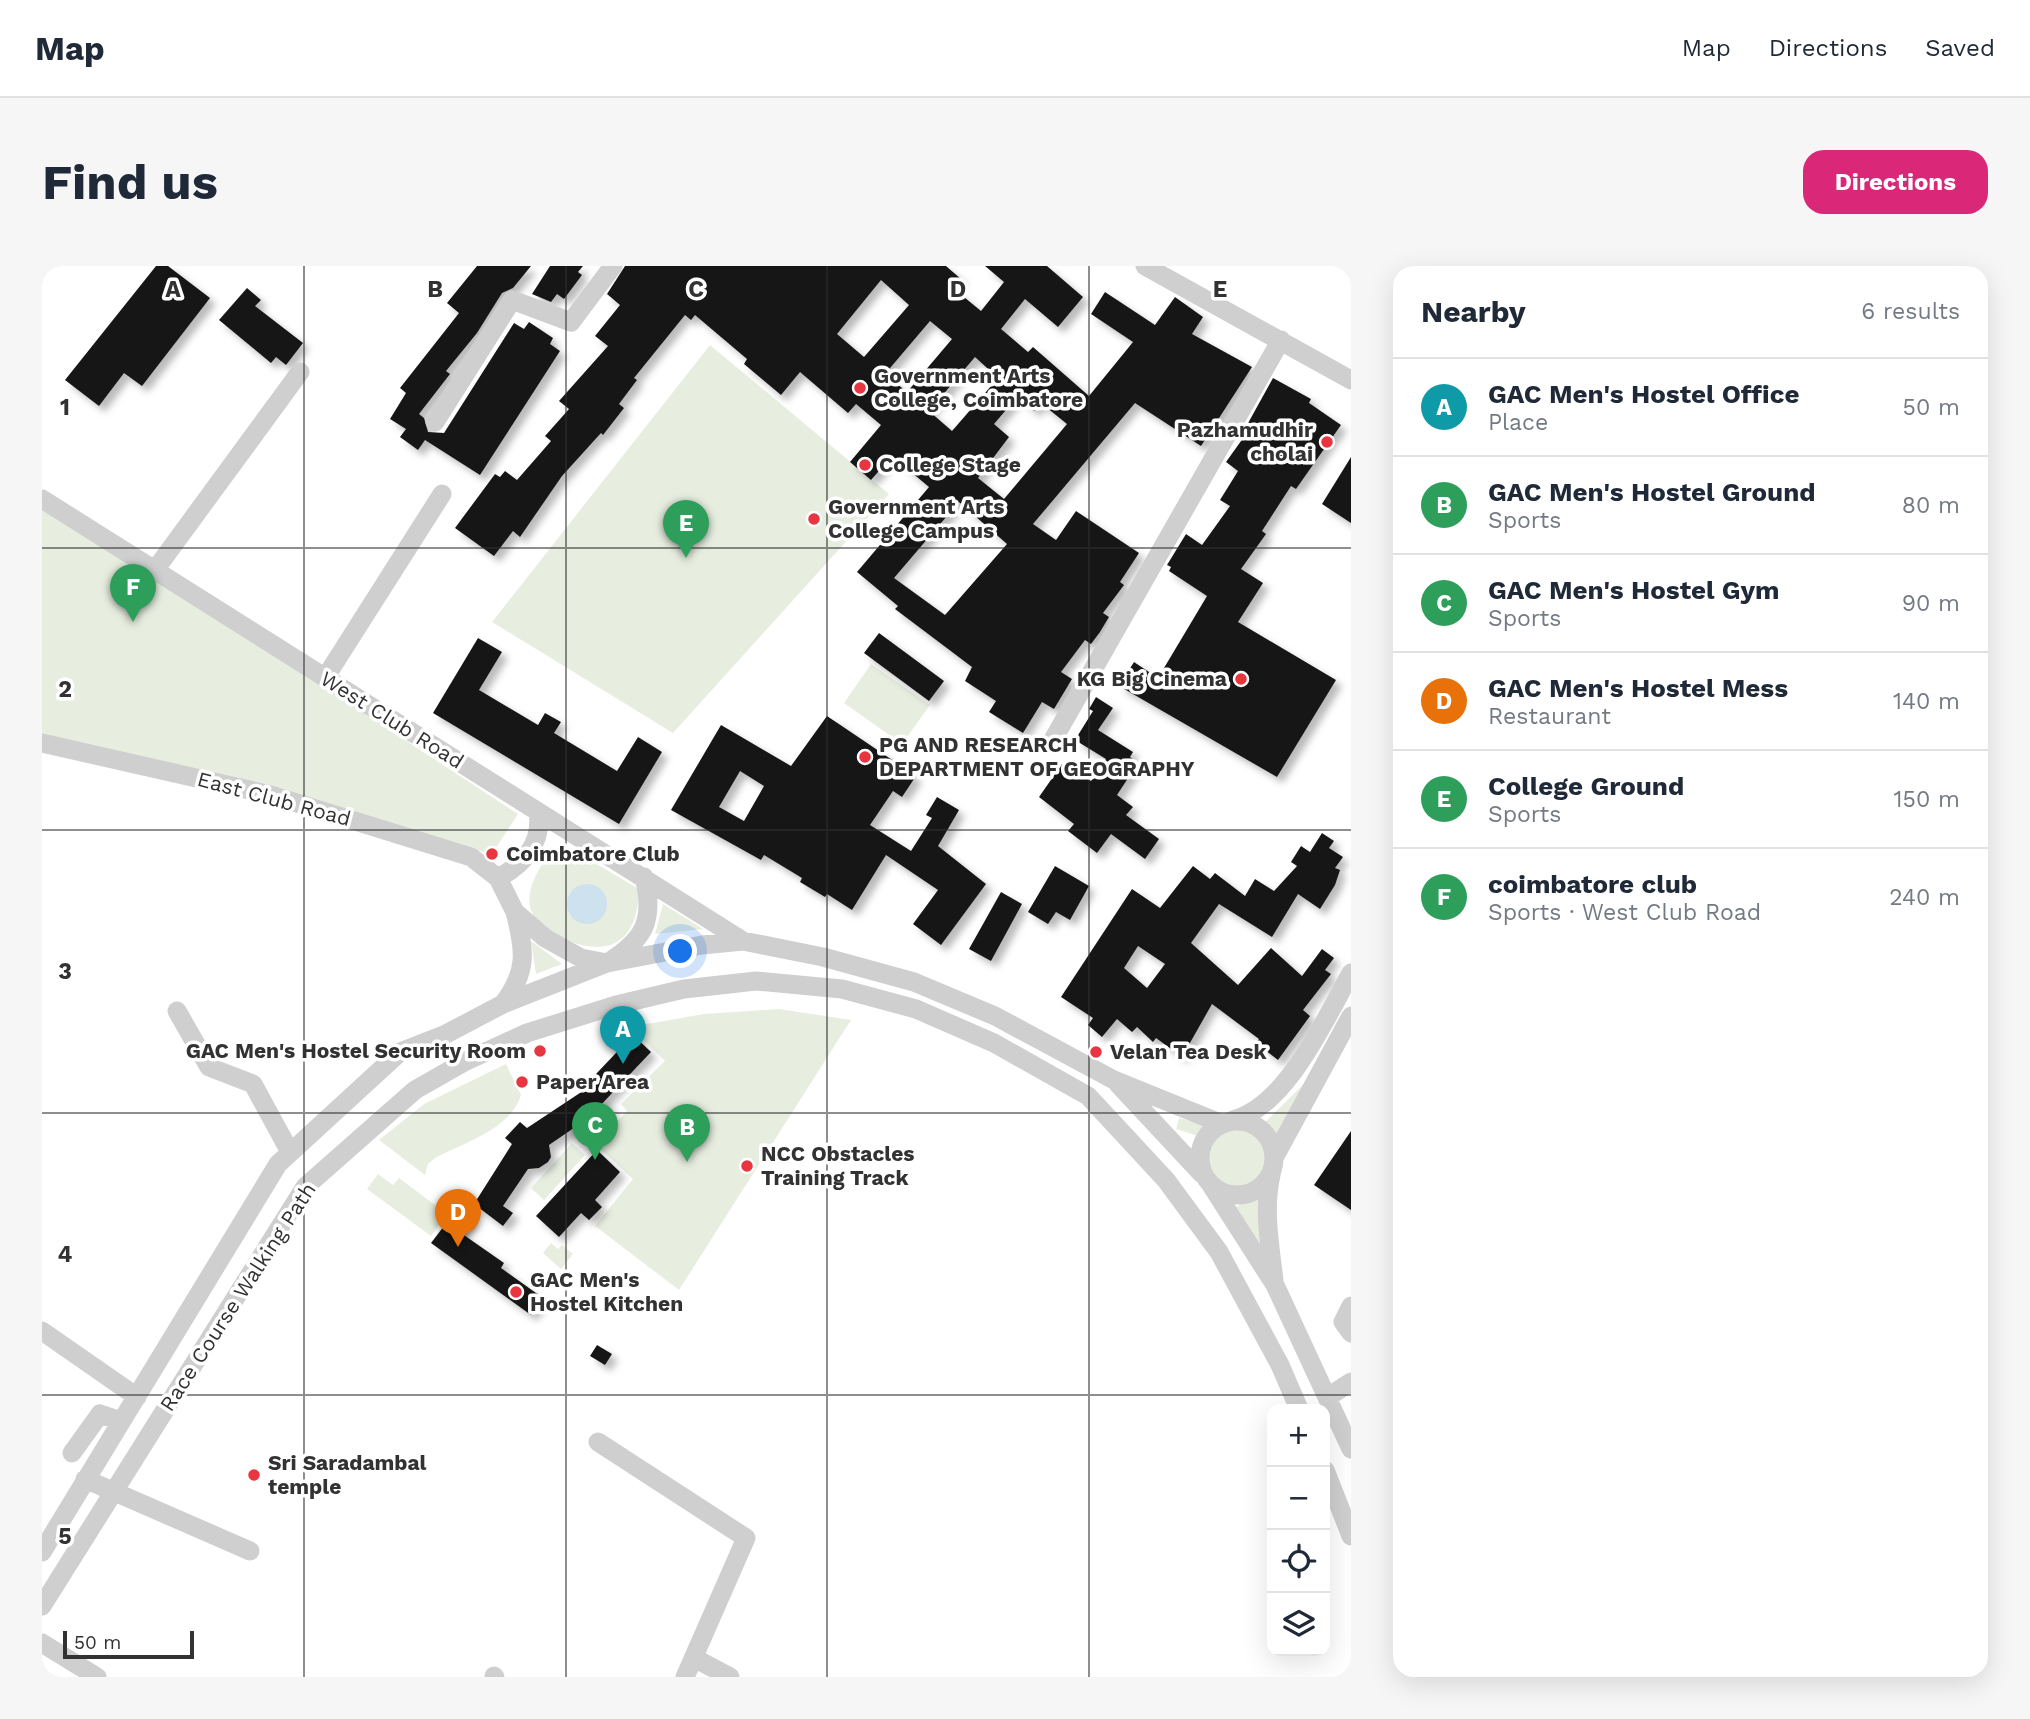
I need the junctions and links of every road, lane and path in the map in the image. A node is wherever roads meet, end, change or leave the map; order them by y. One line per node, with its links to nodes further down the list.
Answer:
1 (613, 266): 6 (street)
2 (1145, 266): 3 (street)
3 (1280, 340): 5 (street); 12 (street)
4 (300, 372): 9 (street)
5 (1351, 380)
6 (435, 422)
7 (442, 494): 10 (street)
8 (42, 499): 9 (street, West Club Road)
9 (155, 570): 10 (street, West Club Road)
10 (325, 678): 13 (street, West Club Road)
11 (42, 743): 15 (street, East Club Road)
12 (1050, 745)
13 (538, 813): 14 (street, West Club Road); 15 (street)
14 (644, 877): 17 (street, West Club Road); 18 (street)
15 (498, 878): 16 (street)
16 (515, 912): 18 (street); 20 (street)
17 (743, 941): 18 (street); 23 (street)
18 (607, 963): 20 (street)
19 (1351, 973): 24 (street)
20 (503, 1004): 25 (street)
21 (177, 1011): 25 (street)
22 (1351, 1016): 26 (street)
23 (1115, 1080): 24 (street); 27 (street)
24 (1226, 1122): 26 (street); 27 (street)
25 (290, 1152): 33 (street)
26 (1273, 1164): 27 (street); 28 (street)
27 (1207, 1180): 28 (street)
28 (1275, 1285): 34 (street)
29 (1351, 1306): 31 (street)
30 (42, 1331): 33 (street)
31 (1351, 1333)
32 (1351, 1382): 34 (street)
33 (137, 1397): 36 (street)
34 (1328, 1397): 38 (street)
35 (1297, 1404): 42 (street, Race Course Walking Path)
36 (121, 1422): 39 (street); 40 (street)
37 (598, 1442): 48 (street)
38 (1351, 1449)
39 (72, 1453)
40 (85, 1479): 42 (street); 45 (street)
41 (1330, 1483): 43 (street)
42 (113, 1491): 44 (street); 46 (street, Race Course Walking Path)
43 (1351, 1536)
44 (250, 1551)
45 (42, 1552)
46 (42, 1606)
47 (42, 1643): 49 (street)
48 (694, 1658): 50 (street); 51 (street)
49 (97, 1677)
50 (685, 1677)
51 (730, 1677)

